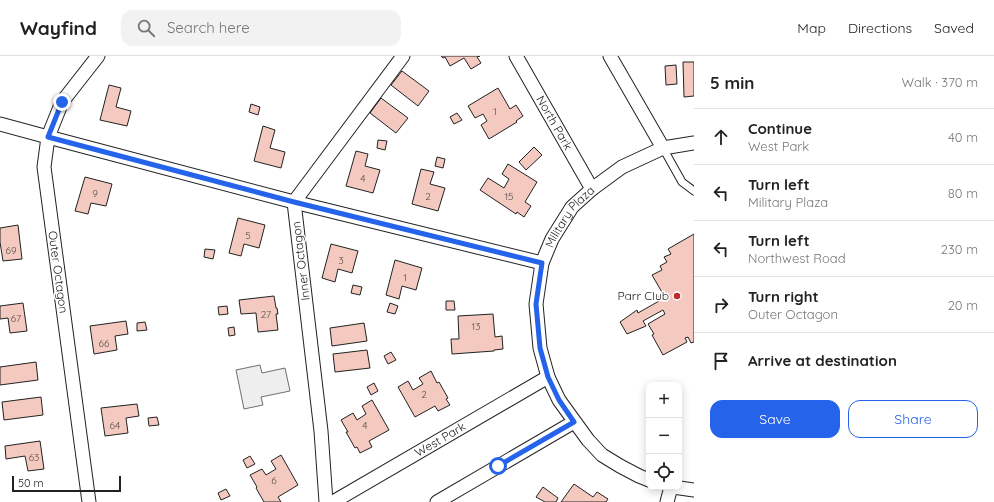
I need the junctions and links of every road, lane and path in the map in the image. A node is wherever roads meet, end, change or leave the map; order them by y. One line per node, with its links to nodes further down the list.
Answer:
1 (98, 56): 6 (street, Outer Octagon)
2 (402, 56): 11 (street)
3 (516, 56): 9 (street, North Park)
4 (610, 56): 8 (street)
5 (0, 124): 6 (street)
6 (48, 137): 11 (street); 19 (street, Outer Octagon)
7 (694, 143): 8 (street, Military Plaza)
8 (663, 148): 9 (street, Military Plaza); 10 (lane)
9 (592, 189): 12 (street, Military Plaza)
10 (694, 191)
11 (294, 202): 12 (street); 20 (street, Inner Octagon)
12 (542, 263): 13 (street, Military Plaza)
13 (548, 377): 14 (street, Military Plaza); 21 (street, West Park)
14 (574, 422): 15 (street, Military Plaza); 22 (street)
15 (646, 479)
16 (682, 488): 18 (street)
17 (671, 490): 23 (street)
18 (694, 490)
19 (89, 502)
20 (326, 502)
21 (333, 502)
22 (437, 502)
23 (667, 502)

